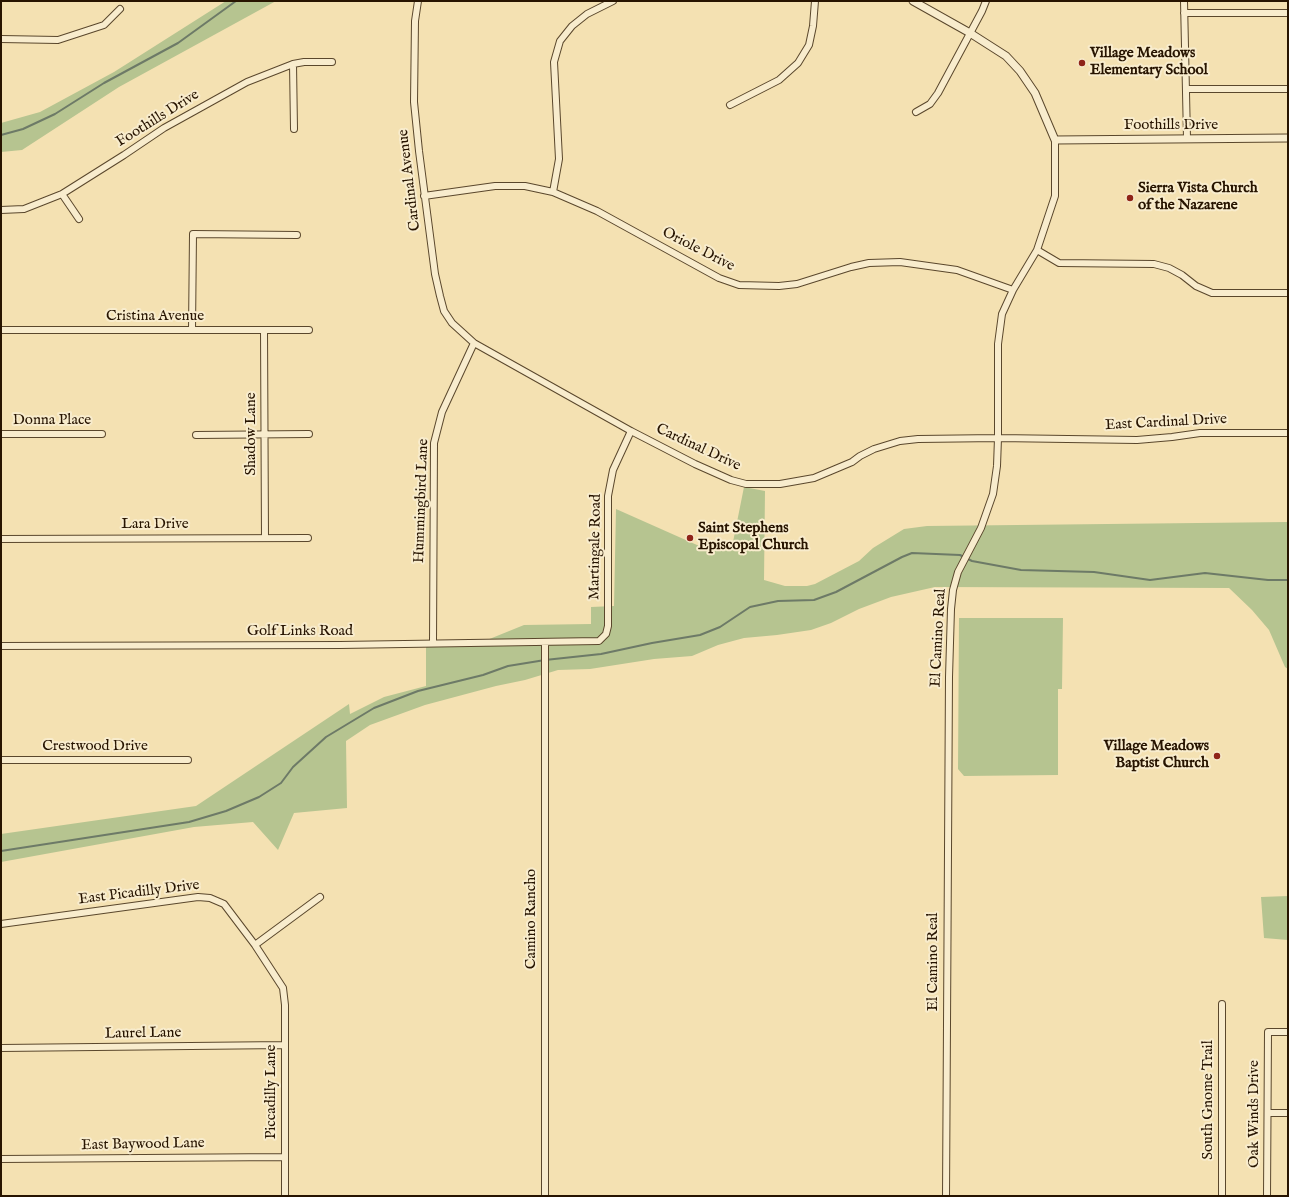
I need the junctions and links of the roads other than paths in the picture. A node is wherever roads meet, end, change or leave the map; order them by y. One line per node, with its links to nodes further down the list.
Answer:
1 (418, 1): 24 (street, Cardinal Avenue)
2 (613, 1): 22 (street)
3 (815, 1): 16 (street)
4 (913, 1): 10 (street, El Camino Real)
5 (986, 1): 10 (street)
6 (1184, 1): 8 (street)
7 (120, 9): 11 (street)
8 (1184, 13): 9 (street); 14 (street)
9 (1288, 13)
10 (970, 33): 17 (street); 21 (street, El Camino Real)
11 (1, 39)
12 (332, 62): 13 (street, Foothills Drive)
13 (293, 64): 18 (street); 23 (street, Foothills Drive)
14 (1186, 89): 15 (street); 19 (street)
15 (1288, 89)
16 (730, 105)
17 (916, 112)
18 (294, 129)
19 (1187, 138): 20 (street, Foothills Drive); 21 (street, Foothills Drive)
20 (1288, 138)
21 (1055, 140): 28 (street, El Camino Real)
22 (553, 192): 24 (street, Oriole Drive); 29 (street, Oriole Drive)
23 (62, 194): 25 (street, Foothills Drive); 26 (street)
24 (424, 196): 35 (street, Cardinal Avenue)
25 (1, 210)
26 (79, 219)
27 (297, 235): 32 (street)
28 (1037, 250): 29 (street, El Camino Real); 30 (street)
29 (1013, 290): 43 (street, El Camino Real)
30 (1288, 293)
31 (1, 330): 32 (street, Cristina Avenue)
32 (192, 330): 33 (street, Cristina Avenue)
33 (264, 330): 34 (street, Cristina Avenue); 42 (street, Shadow Lane)
34 (309, 330)
35 (474, 343): 36 (street, Cardinal Drive); 49 (street, Hummingbird Lane)
36 (631, 431): 43 (street, Cardinal Drive); 47 (street, Martingale Road)
37 (1288, 432): 43 (street, East Cardinal Drive)
38 (1, 434): 39 (street, Donna Place)
39 (102, 434)
40 (309, 434): 42 (street)
41 (196, 435): 42 (street)
42 (264, 435): 44 (street, Shadow Lane)
43 (998, 438): 67 (street, El Camino Real)
44 (265, 538): 45 (street, Lara Drive); 46 (street, Lara Drive)
45 (308, 538)
46 (1, 539)
47 (599, 641): 48 (street, Golf Links Road)
48 (545, 643): 49 (street, Golf Links Road); 66 (street, Camino Rancho)
49 (433, 644): 50 (street, Golf Links Road)
50 (1, 646)
51 (1, 760): 52 (street, Crestwood Drive)
52 (188, 760)
53 (320, 897): 55 (street)
54 (1, 924): 55 (street, East Picadilly Drive)
55 (255, 946): 56 (street, East Picadilly Drive)
56 (283, 988): 59 (street, Piccadilly Lane)
57 (1222, 1004): 68 (street, South Gnome Trail)
58 (1288, 1032): 62 (street, Oak Winds Drive)
59 (285, 1045): 60 (street, Laurel Lane); 63 (street, Piccadilly Lane)
60 (1, 1048)
61 (1288, 1112): 62 (street)
62 (1268, 1113): 69 (street, Oak Winds Drive)
63 (285, 1157): 64 (street, East Baywood Lane); 65 (street, Piccadilly Lane)
64 (1, 1159)
65 (285, 1196)
66 (545, 1196)
67 (946, 1196)
68 (1222, 1196)
69 (1267, 1196)

